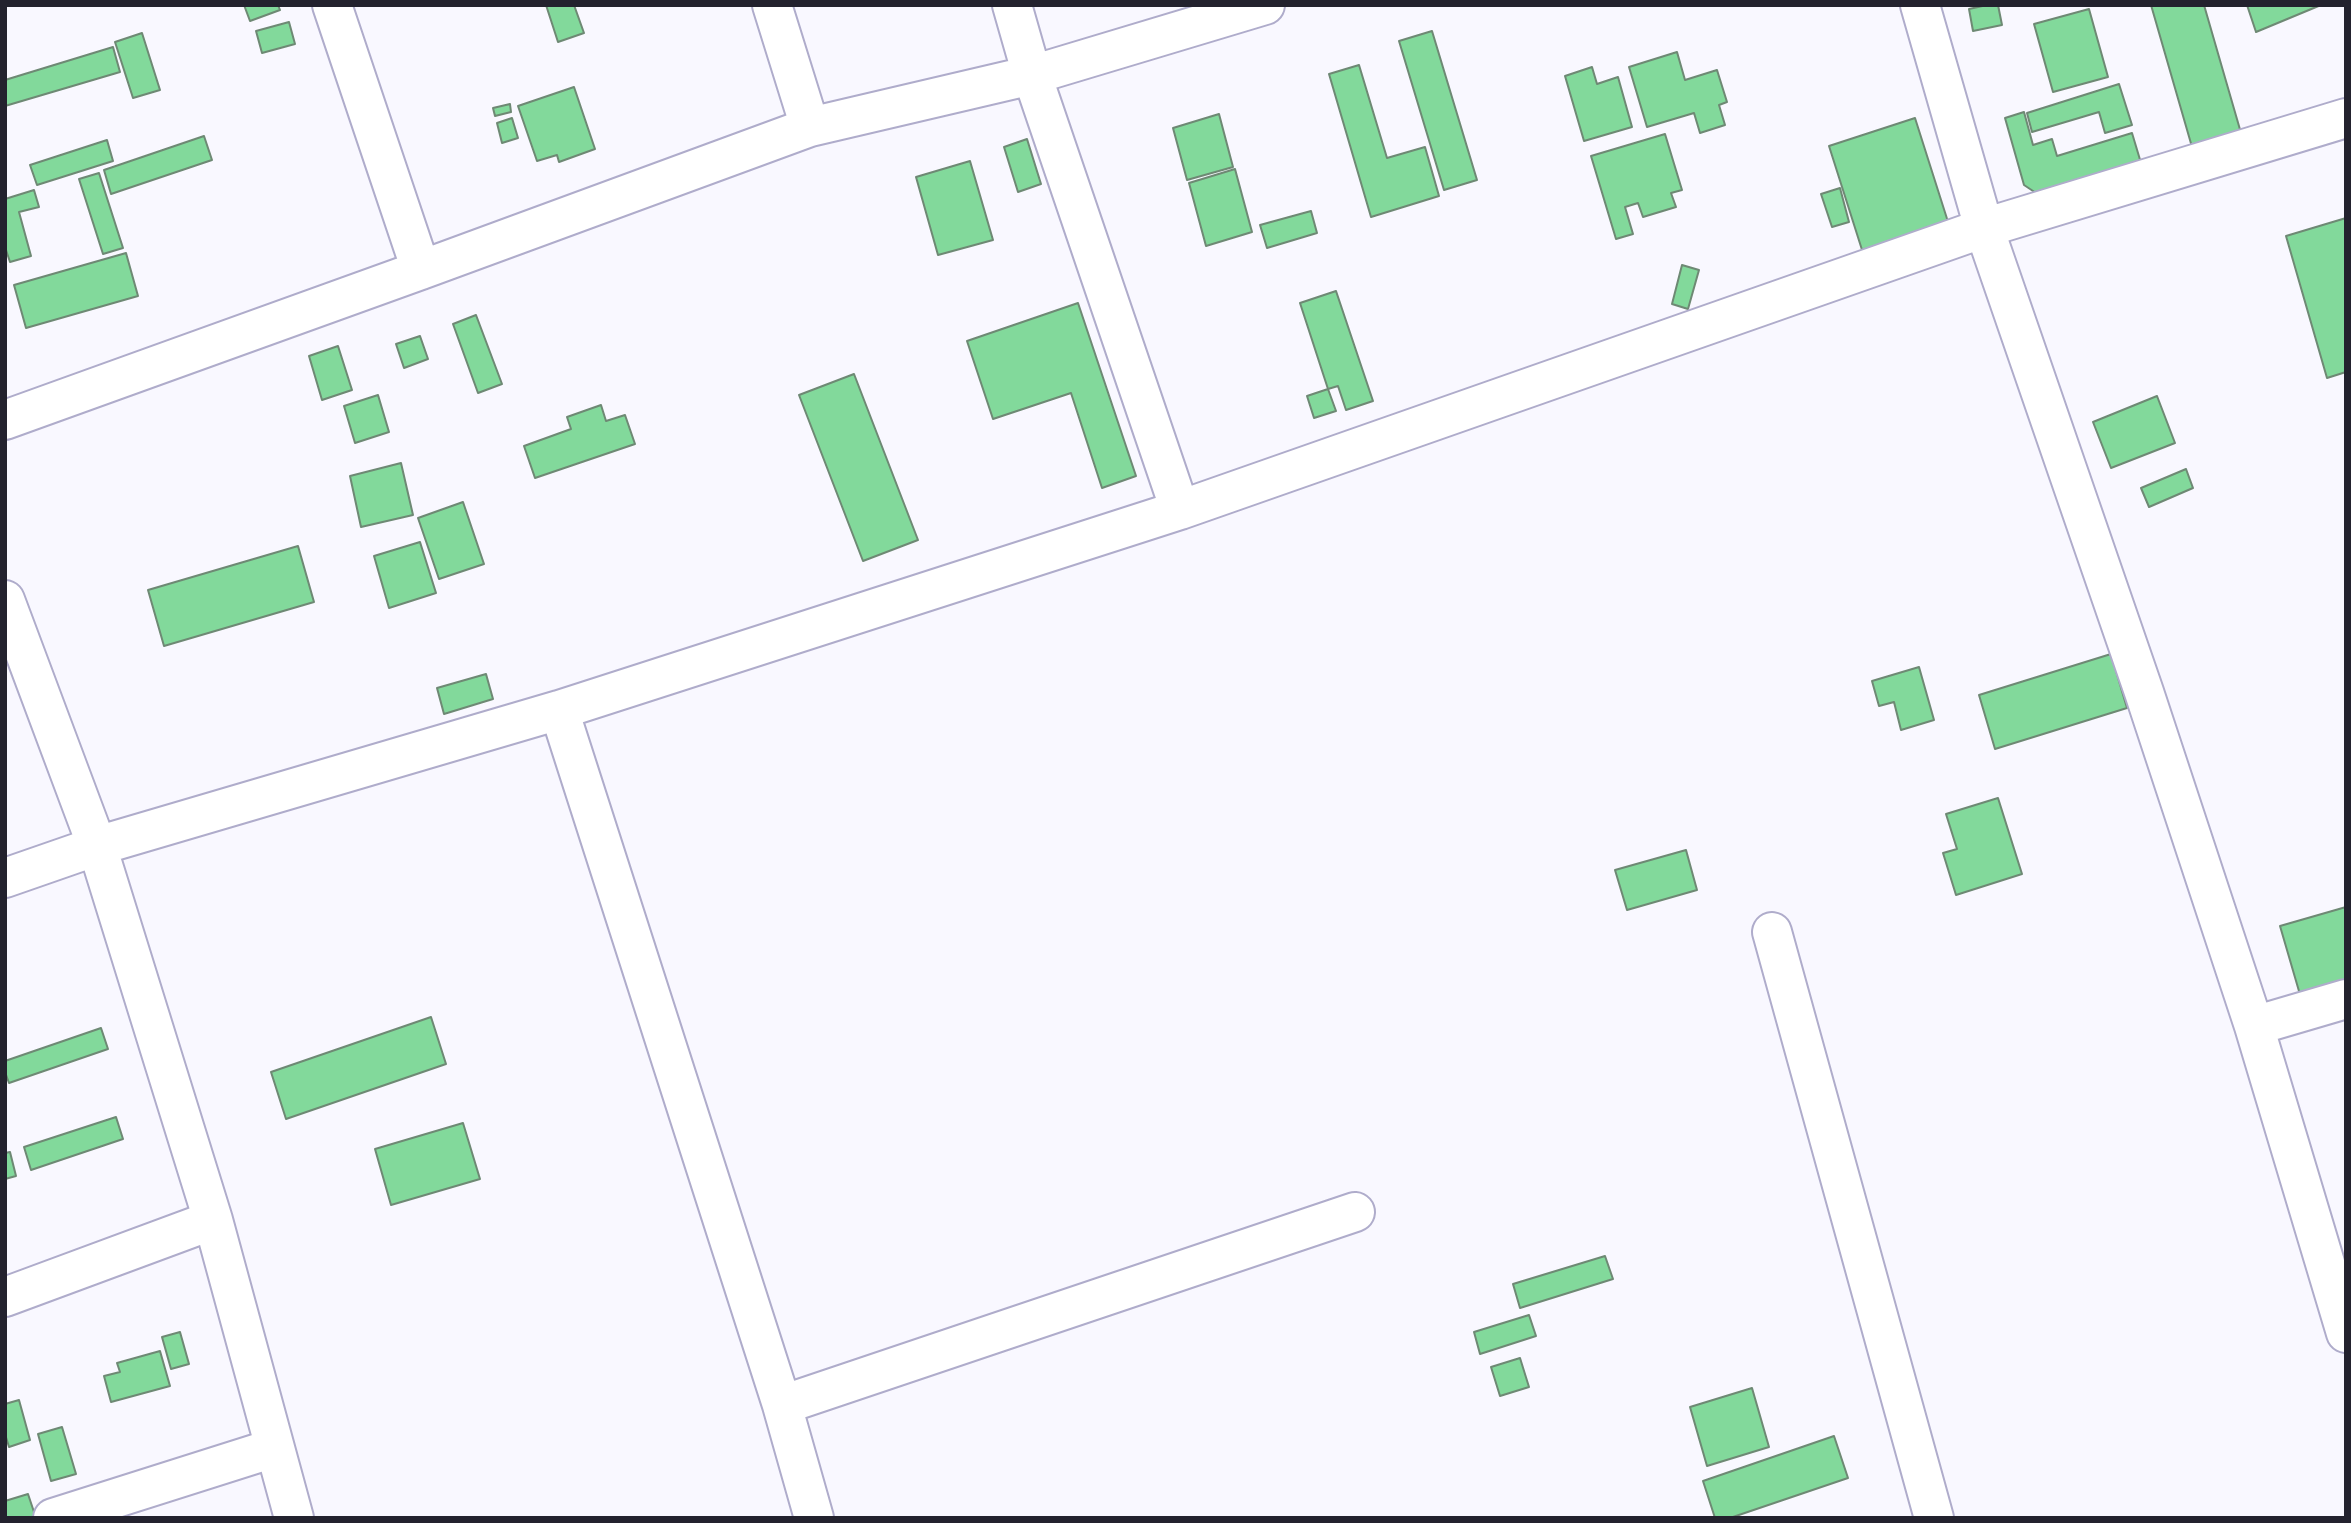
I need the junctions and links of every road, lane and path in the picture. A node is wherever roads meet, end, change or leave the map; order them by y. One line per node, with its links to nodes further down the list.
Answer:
1 (332, 5): 10 (street)
2 (772, 5): 8 (street)
3 (1012, 5): 6 (street)
4 (1265, 5): 6 (street)
5 (1920, 5): 9 (street)
6 (1032, 75): 8 (street); 12 (street)
7 (2346, 118): 9 (street)
8 (810, 127): 10 (street)
9 (1984, 228): 12 (street); 19 (street)
10 (421, 270): 11 (street)
11 (5, 420)
12 (1180, 510): 14 (street)
13 (5, 600): 15 (street)
14 (559, 710): 15 (street); 24 (street)
15 (97, 846): 16 (street); 21 (street)
16 (5, 878)
17 (1772, 932): 29 (street)
18 (2346, 999): 19 (street)
19 (2254, 1026): 23 (street)
20 (1355, 1213): 24 (street)
21 (213, 1220): 22 (street); 25 (street)
22 (5, 1297)
23 (2346, 1333)
24 (782, 1405): 28 (street)
25 (274, 1448): 26 (street); 27 (street)
26 (53, 1518)
27 (294, 1518)
28 (814, 1518)
29 (1934, 1518)

